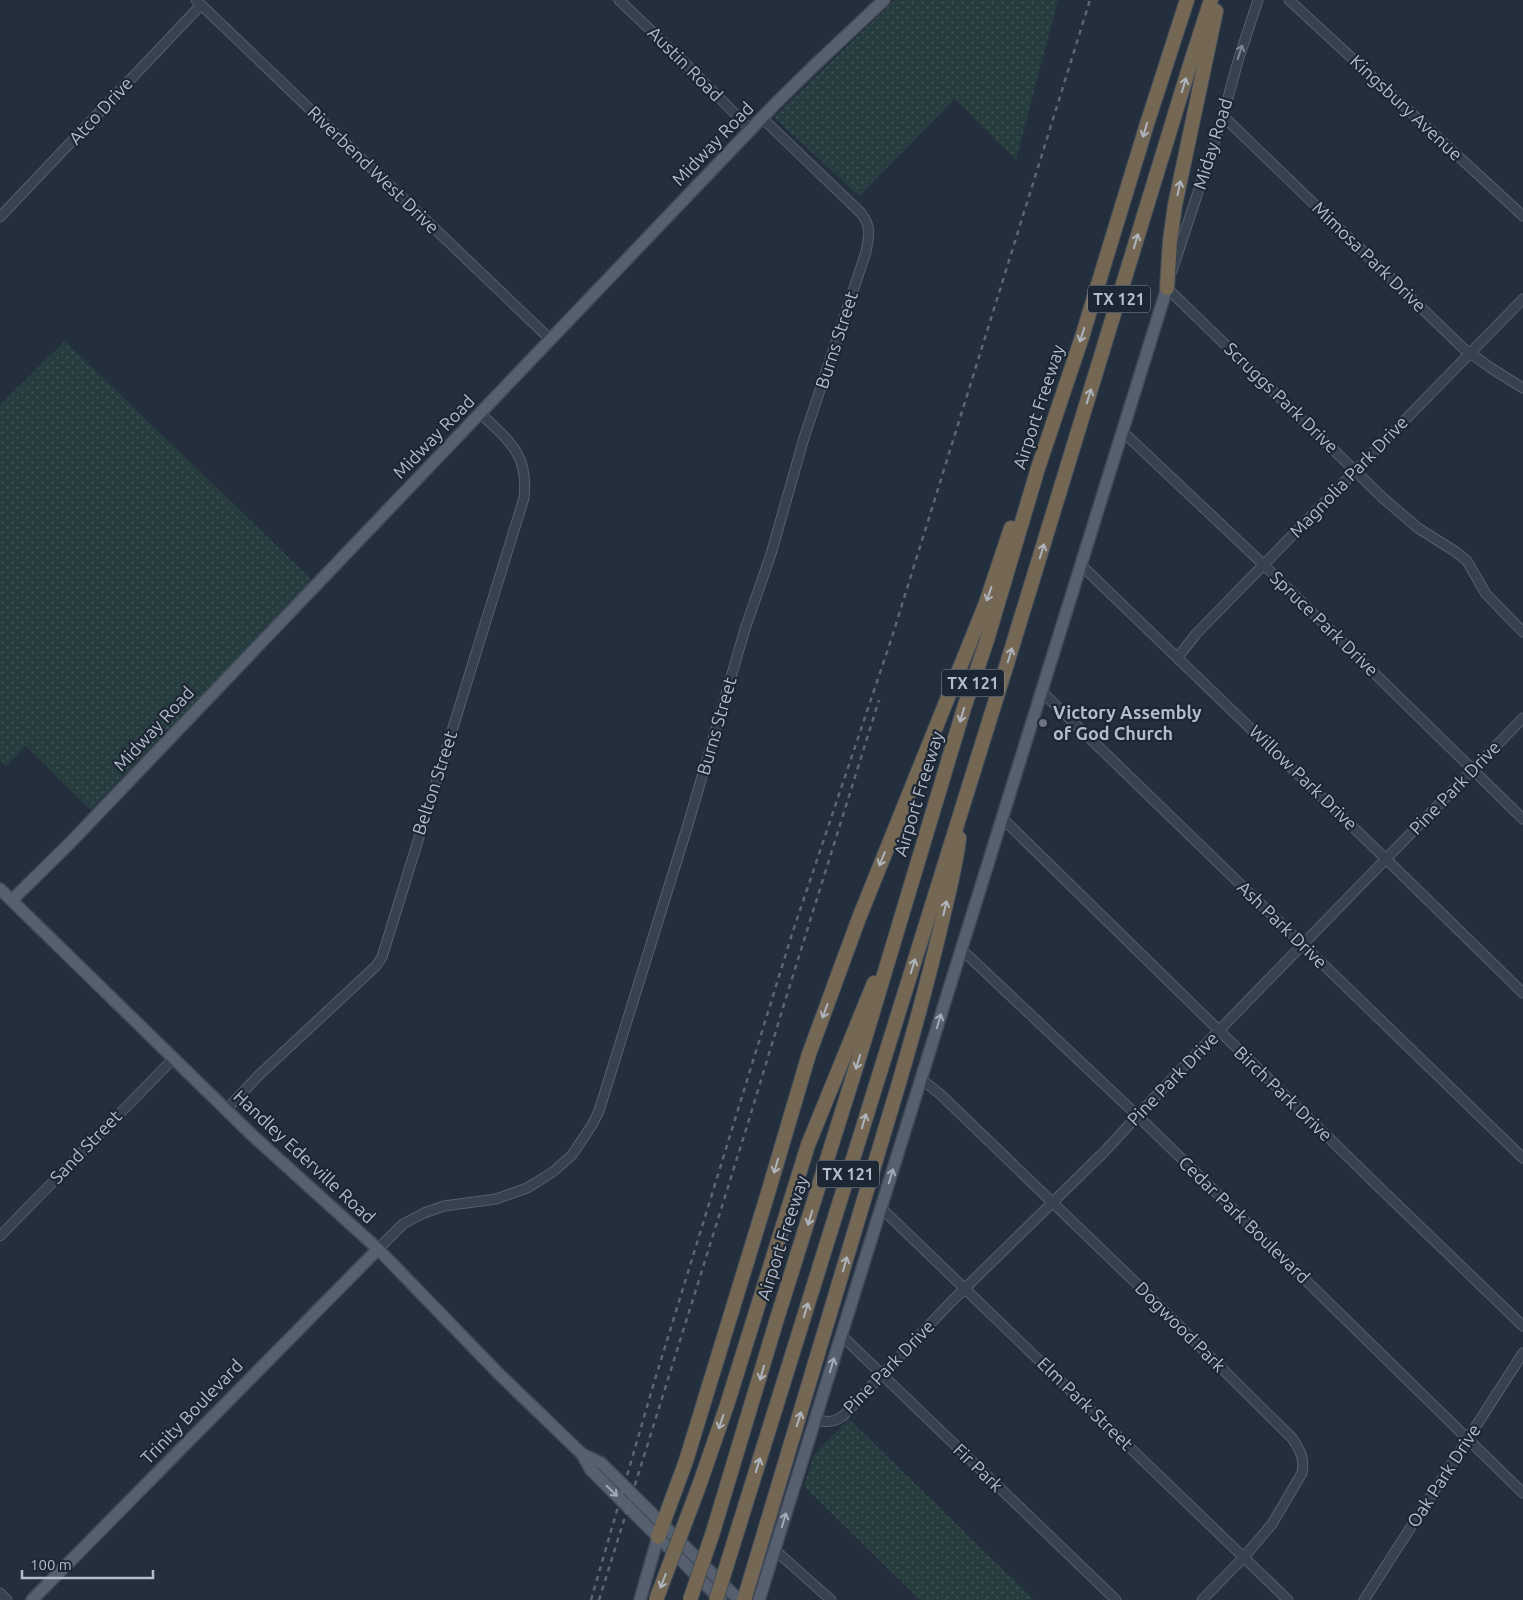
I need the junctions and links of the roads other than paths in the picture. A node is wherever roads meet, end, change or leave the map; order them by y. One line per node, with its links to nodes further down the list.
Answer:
1 (619, 0): 11 (street, Austin Road)
2 (884, 0): 10 (main road, Midway Road)
3 (1187, 0): 21 (highway, Airport Freeway / TX 121, one-way to 21)
4 (1211, 0): 30 (highway, TX 121, one-way to 4)
5 (1218, 0): 14 (highway, one-way to 5)
6 (1258, 0): 9 (street, Miday Road, one-way to 6)
7 (1289, 0): 12 (street, Kingsbury Avenue)
8 (199, 2): 13 (street, Atco Drive); 16 (street, Riverbend West Drive)
9 (1223, 116): 14 (street, Miday Road); 17 (street, Mimosa Park Drive)
10 (762, 118): 11 (main road, Midway Road); 49 (street, Burns Street)
11 (751, 130): 16 (main road, Midway Road)
12 (1523, 216)
13 (0, 217)
14 (1167, 288): 20 (main road); 22 (street, Scruggs Park Drive)
15 (1523, 299): 17 (street, Magnolia Park Drive)
16 (551, 340): 19 (main road, Midway Road)
17 (1471, 353): 18 (street, Mimosa Park Drive); 22 (street, Magnolia Park Drive)
18 (1523, 388)
19 (480, 414): 36 (main road, Midway Road); 43 (street, Belton Street)
20 (1122, 431): 23 (main road); 24 (street, Spruce Park Drive)
21 (1038, 468): 35 (highway, Airport Freeway / TX 121, one-way to 35); 58 (highway, one-way to 58)
22 (1356, 471): 24 (street, Magnolia Park Drive); 25 (street, Scruggs Park Drive)
23 (1081, 565): 26 (street, Willow Park Drive); 27 (main road)
24 (1264, 565): 26 (street, Magnolia Park Drive); 29 (street, Spruce Park Drive)
25 (1523, 632)
26 (1178, 657): 33 (street, Willow Park Drive)
27 (1042, 691): 31 (main road); 37 (street, Ash Park Drive)
28 (1523, 718): 29 (street, Pine Park Drive)
29 (1472, 770): 32 (street, Spruce Park Drive); 33 (street, Pine Park Drive)
30 (963, 802): 67 (highway, TX 121, one-way to 30, bridge); 70 (highway, one-way to 30)
31 (1002, 818): 38 (main road); 40 (street, Birch Park Drive)
32 (1523, 819)
33 (1386, 859): 37 (street, Pine Park Drive); 39 (street, Willow Park Drive)
34 (0, 889): 36 (main road, Handley Ederville Road)
35 (908, 898): 65 (highway, one-way to 65, bridge); 66 (highway, Airport Freeway / TX 121, one-way to 66, bridge)
36 (12, 900): 41 (main road, Handley Ederville Road)
37 (1303, 945): 40 (street, Pine Park Drive); 45 (street, Ash Park Drive)
38 (961, 949): 42 (main road, one-way to 38); 44 (street, Cedar Park Boulevard)
39 (1523, 993)
40 (1219, 1031): 44 (street, Pine Park Drive); 51 (street, Birch Park Drive)
41 (173, 1059): 43 (main road, Handley Ederville Road); 48 (street, Sand Street)
42 (921, 1079): 46 (street, Dogwood Park); 47 (main road, one-way to 42)
43 (226, 1110): 49 (main road, Handley Ederville Road)
44 (1138, 1116): 46 (street, Pine Park Drive); 56 (street, Cedar Park Boulevard)
45 (1523, 1158)
46 (1052, 1202): 50 (street, Pine Park Drive); 60 (street, Dogwood Park)
47 (881, 1208): 50 (street, Elm Park Street); 52 (main road)
48 (0, 1236)
49 (378, 1249): 58 (main road, Handley Ederville Road); 63 (main road, Trinity Boulevard)
50 (965, 1288): 54 (street, Pine Park Drive); 60 (street, Elm Park Street)
51 (1523, 1326)
52 (841, 1336): 54 (street, Fir Park); 55 (main road, one-way to 52)
53 (1523, 1353): 56 (street, Oak Park Drive)
54 (882, 1374): 55 (street, Pine Park Drive); 73 (street, Fir Park)
55 (815, 1420): 59 (main road, one-way to 55)
56 (1468, 1439): 57 (street, Cedar Park Boulevard); 76 (street, Oak Park Drive)
57 (1523, 1493)
58 (660, 1531): 64 (main road); 68 (main road, Handley Ederville Road); 69 (main road, Handley Ederville Road)
59 (775, 1550): 71 (main road); 72 (street)
60 (1244, 1557): 74 (street, Dogwood Park); 75 (street, Elm Park Street)
61 (0, 1593): 62 (street)
62 (7, 1600)
63 (32, 1600)
64 (640, 1600)
65 (656, 1600)
66 (690, 1600)
67 (716, 1600)
68 (721, 1600)
69 (739, 1600)
70 (744, 1600)
71 (759, 1600)
72 (830, 1600)
73 (1116, 1600)
74 (1202, 1600)
75 (1288, 1600)
76 (1364, 1600)

